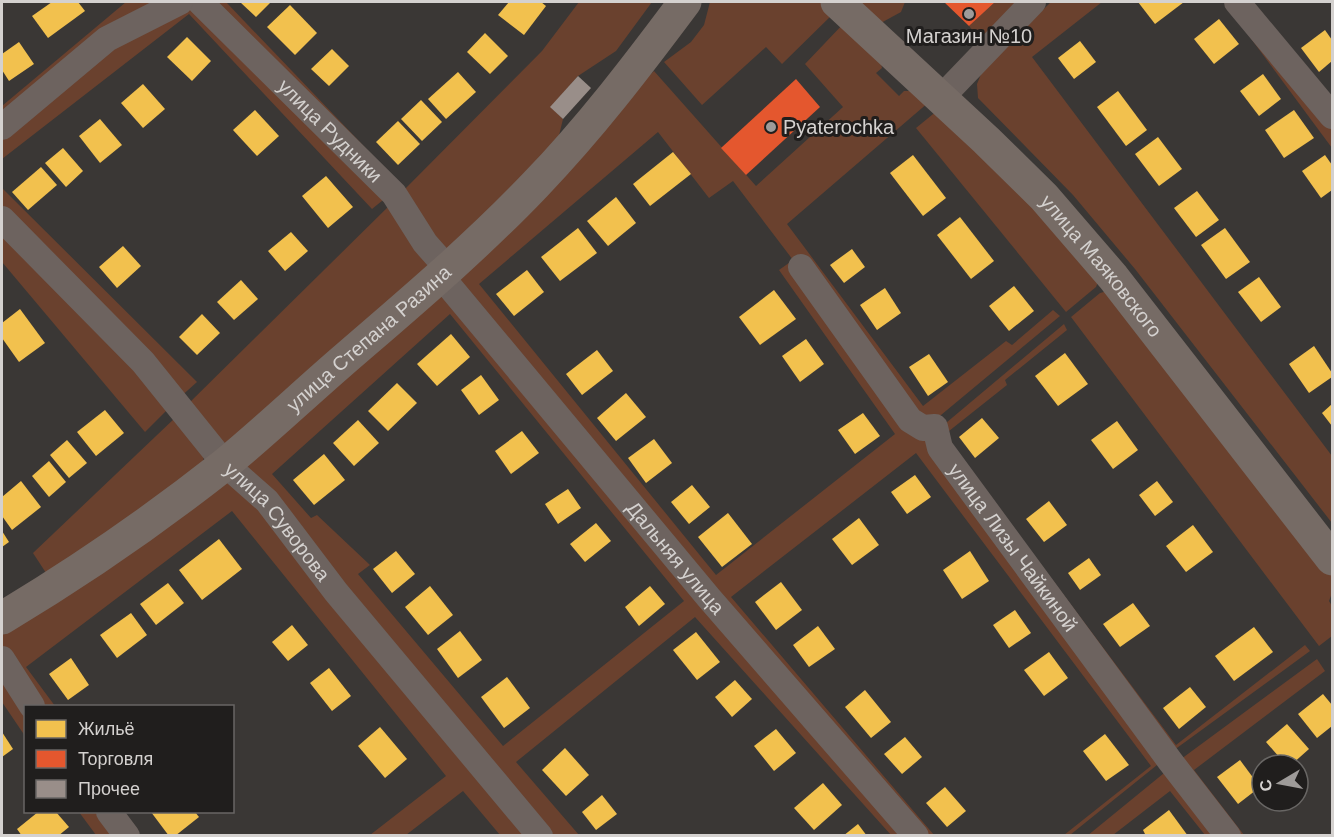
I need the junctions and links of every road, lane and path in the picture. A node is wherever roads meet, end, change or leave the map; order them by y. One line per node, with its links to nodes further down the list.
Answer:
1 (180, 2): 9 (street)
2 (200, 2): 12 (street, улица Рудники)
3 (685, 2): 12 (main road, улица Степана Разина)
4 (837, 2): 7 (main road, улица Маяковского)
5 (1032, 2): 7 (street)
6 (1237, 2): 8 (street)
7 (940, 99): 14 (main road, улица Маяковского)
8 (1332, 116)
9 (2, 127)
10 (2, 219): 13 (street, улица Суворова)
11 (801, 267): 22 (street, улица Лизы Чайкиной)
12 (444, 272): 13 (main road, улица Степана Разина); 21 (street, Дальняя улица)
13 (225, 464): 15 (main road, улица Степана Разина); 20 (street, улица Суворова)
14 (1332, 559)
15 (2, 618)
16 (2, 659): 17 (street)
17 (31, 705)
18 (110, 813): 19 (street)
19 (127, 836)
20 (540, 836)
21 (916, 836)
22 (1228, 836)

